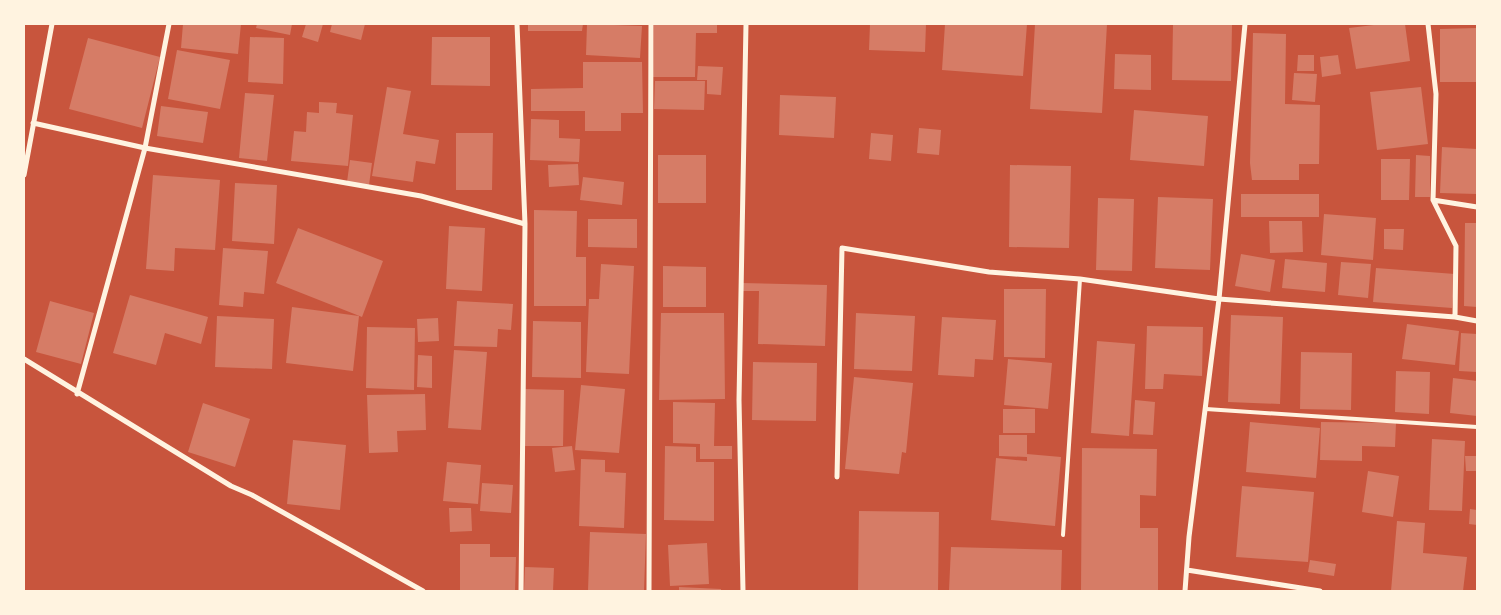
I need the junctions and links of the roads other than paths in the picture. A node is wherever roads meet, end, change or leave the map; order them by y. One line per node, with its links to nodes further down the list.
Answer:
1 (52, 24): 8 (street)
2 (169, 24): 9 (street)
3 (517, 24): 13 (street)
4 (651, 24): 27 (street)
5 (746, 24): 28 (street)
6 (1245, 24): 15 (street)
7 (1428, 24): 11 (street)
8 (33, 123): 9 (street); 10 (street)
9 (145, 148): 13 (street); 19 (street)
10 (24, 175)
11 (1433, 200): 12 (street); 16 (street)
12 (1477, 207)
13 (525, 224): 26 (street)
14 (1080, 279): 15 (street); 22 (street); 23 (lane)
15 (1219, 299): 16 (street); 20 (street)
16 (1455, 317): 17 (street)
17 (1477, 322)
18 (24, 359): 19 (street)
19 (77, 394): 25 (street)
20 (1206, 409): 21 (lane); 24 (street)
21 (1477, 427)
22 (837, 477)
23 (1063, 535)
24 (1187, 570): 29 (street); 30 (street)
25 (423, 591)
26 (521, 591)
27 (650, 591)
28 (743, 591)
29 (1185, 591)
30 (1320, 591)

